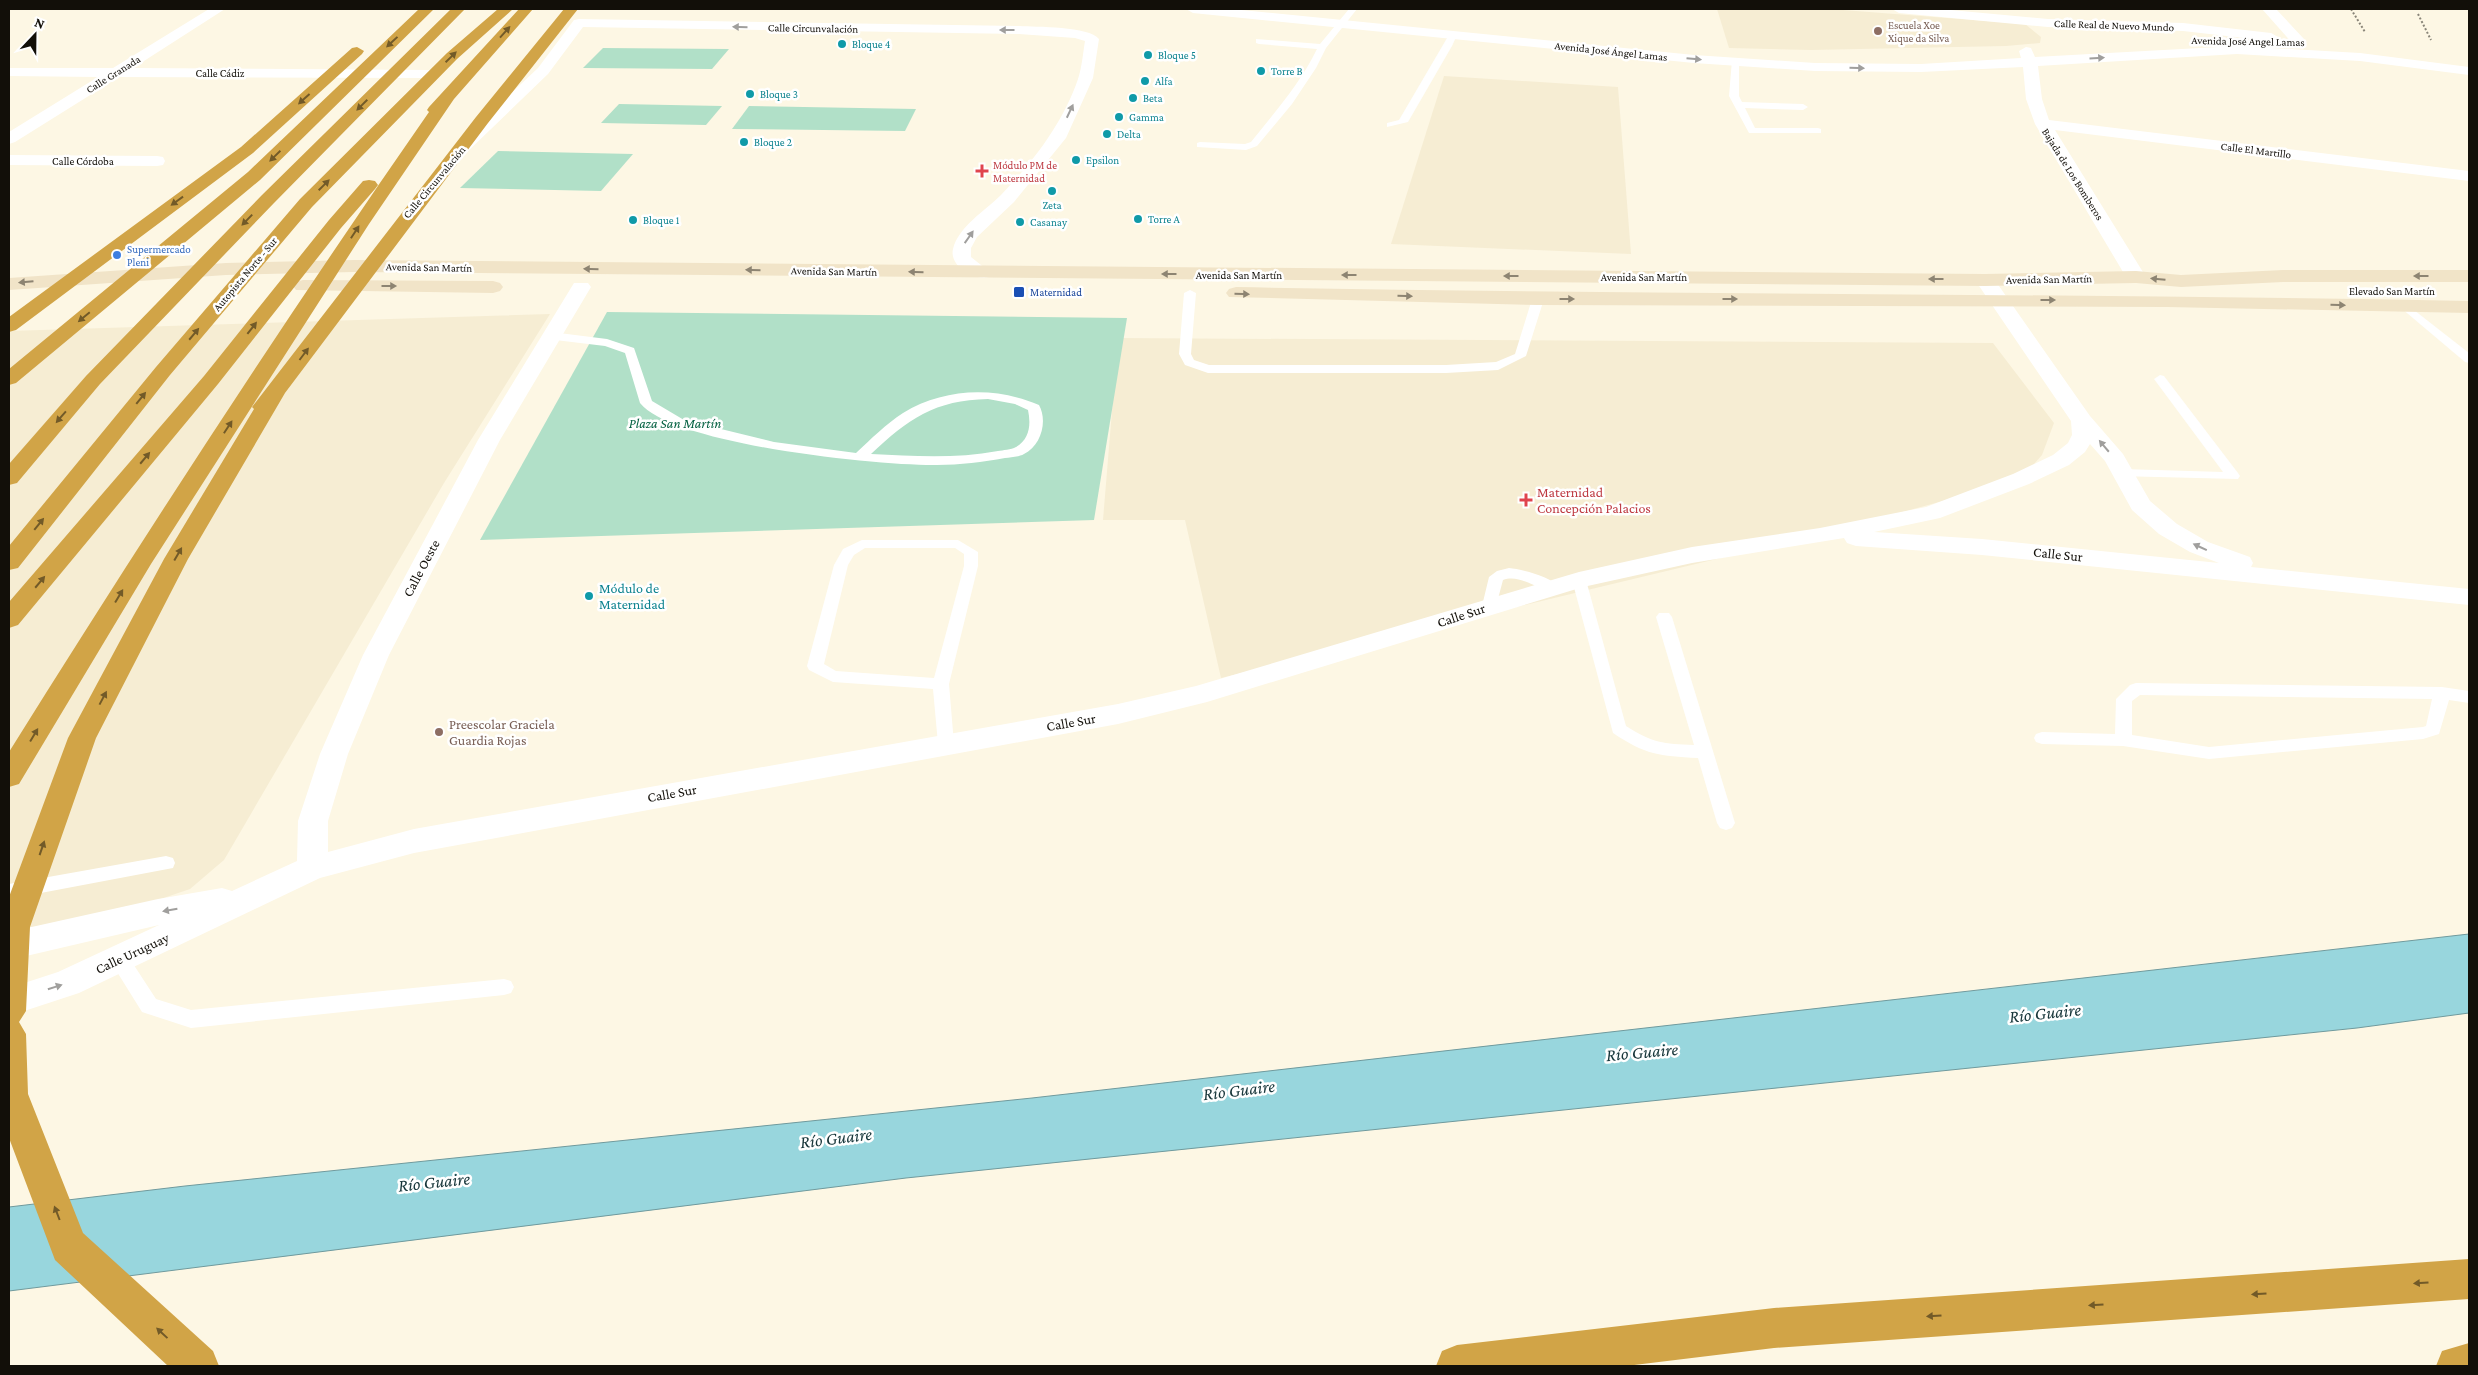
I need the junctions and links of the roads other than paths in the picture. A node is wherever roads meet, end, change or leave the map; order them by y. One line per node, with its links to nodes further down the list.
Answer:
1 (218, 9): 29 (street, Calle Granada)
2 (406, 9): 16 (highway)
3 (427, 9): 64 (highway, one-way to 64)
4 (458, 9): 70 (highway, one-way to 70)
5 (506, 9): 73 (highway, Autopista Norte - Sur, one-way to 5)
6 (526, 9): 31 (highway, one-way to 6)
7 (586, 9): 14 (street)
8 (1193, 9): 13 (street, Avenida José Ángel Lamas)
9 (1302, 9): 13 (street, Avenida José Ángel Lamas)
10 (1899, 9): 12 (street, Calle Real de Nuevo Mundo)
11 (2269, 9): 21 (street)
12 (1966, 12): 17 (street, Calle Real de Nuevo Mundo)
13 (1348, 15): 18 (street, Avenida José Ángel Lamas); 23 (lane); 24 (street, Avenida José Ángel Lamas)
14 (575, 16): 42 (street, Calle Circunvalación); 48 (street, Calle Circunvalación, one-way to 14); 66 (highway, one-way to 14)
15 (2082, 16): 17 (street, Calle Real de Nuevo Mundo); 21 (street, Calle Real de Nuevo Mundo)
16 (391, 21)
17 (2048, 23): 22 (street, Calle Real de Nuevo Mundo)
18 (1454, 35): 26 (street, Avenida José Ángel Lamas, one-way to 26); 35 (lane)
19 (369, 40): 61 (highway, one-way to 61)
20 (1259, 41): 23 (lane)
21 (2299, 42): 22 (street, Avenida José Angel Lamas); 25 (street, Avenida José Angel Lamas)
22 (2065, 47): 24 (street, Avenida José Angel Lamas); 27 (street, Avenida José Angel Lamas, one-way to 27)
23 (1322, 48): 38 (lane)
24 (2028, 57): 26 (street, Avenida José Ángel Lamas, one-way to 24); 34 (street, Bajada de Los Bomberos)
25 (2469, 60)
26 (1735, 62): 32 (lane)
27 (2469, 71)
28 (9, 72): 29 (street, Calle Cádiz)
29 (114, 73): 30 (street, Calle Cádiz); 37 (street, Calle Granada)
30 (431, 74)
31 (447, 98): 71 (highway, one-way to 31); 78 (highway, one-way to 31)
32 (1739, 105): 33 (lane); 36 (lane)
33 (1803, 107)
34 (2042, 124): 41 (street, Calle El Martillo); 44 (street, Bajada de Los Bomberos)
35 (1390, 125)
36 (1818, 131)
37 (9, 139)
38 (1200, 145)
39 (9, 160): 40 (street, Calle Córdoba)
40 (156, 161)
41 (2469, 176)
42 (354, 266): 47 (main road, Avenida San Martín, one-way to 47); 48 (main road, Avenida San Martín, one-way to 42)
43 (2469, 276): 46 (main road, Avenida San Martín, one-way to 46)
44 (2136, 277): 45 (main road, Avenida San Martín); 46 (main road, Avenida San Martín, one-way to 44)
45 (1985, 280): 48 (main road, Avenida San Martín, one-way to 48); 56 (street, Calle Sur)
46 (2181, 281): 51 (main road)
47 (9, 284)
48 (980, 285)
49 (512, 287): 58 (main road, Avenida San Martín, one-way to 49)
50 (581, 287): 62 (street, Calle Oeste)
51 (2314, 290): 53 (main road, Elevado San Martín); 57 (main road)
52 (1170, 292): 54 (main road, Avenida San Martín)
53 (2469, 292)
54 (1190, 293): 55 (main road, Avenida San Martín, one-way to 55); 55 (lane)
55 (1538, 299): 56 (main road, Avenida San Martín, one-way to 56)
56 (1999, 300): 57 (main road, Avenida San Martín, one-way to 57); 67 (street, Calle Sur)
57 (2167, 301): 59 (main road, Avenida San Martín, one-way to 59)
58 (9, 302)
59 (2405, 306): 60 (main road, Avenida San Martín); 63 (lane)
60 (2469, 307)
61 (9, 326)
62 (551, 336): 68 (lane); 89 (street, Calle Oeste)
63 (2469, 359)
64 (9, 379)
65 (2160, 379): 69 (lane)
66 (274, 392): 71 (highway); 96 (highway, one-way to 66)
67 (2082, 421): 69 (street, Calle Sur, one-way to 67); 72 (street, Calle Sur)
68 (859, 457): 68 (lane)
69 (2122, 473): 74 (street, Calle Sur, one-way to 69)
70 (9, 478)
71 (192, 483): 86 (highway, one-way to 71)
72 (1820, 536): 74 (street, Calle Sur); 75 (street, Calle Sur)
73 (9, 562)
74 (2296, 578): 76 (street, Calle Sur)
75 (1579, 580): 84 (street, Calle Sur); 85 (lane)
76 (2469, 597)
77 (1664, 617): 85 (lane)
78 (9, 619)
79 (941, 684): 79 (lane); 84 (lane)
80 (2442, 693): 81 (lane); 83 (lane); 83 (lane)
81 (2469, 697)
82 (2042, 738): 83 (lane)
83 (2123, 740)
84 (946, 744): 89 (street, Calle Sur)
85 (1705, 752): 87 (lane)
86 (9, 776)
87 (1726, 823)
88 (166, 863): 90 (lane)
89 (312, 868): 91 (street, Calle Uruguay)
90 (9, 892)
91 (253, 895): 92 (street, Calle Uruguay, one-way to 92); 93 (street, Calle Uruguay)
92 (9, 946)
93 (119, 959): 94 (lane); 95 (street, Calle Uruguay, one-way to 93)
94 (504, 988)
95 (9, 1002)
96 (9, 1012)
97 (9, 1034): 100 (highway, one-way to 97)
98 (2469, 1279): 101 (highway, one-way to 101)
99 (2469, 1364): 102 (highway)
100 (198, 1366)
101 (1457, 1366)
102 (2457, 1366)

